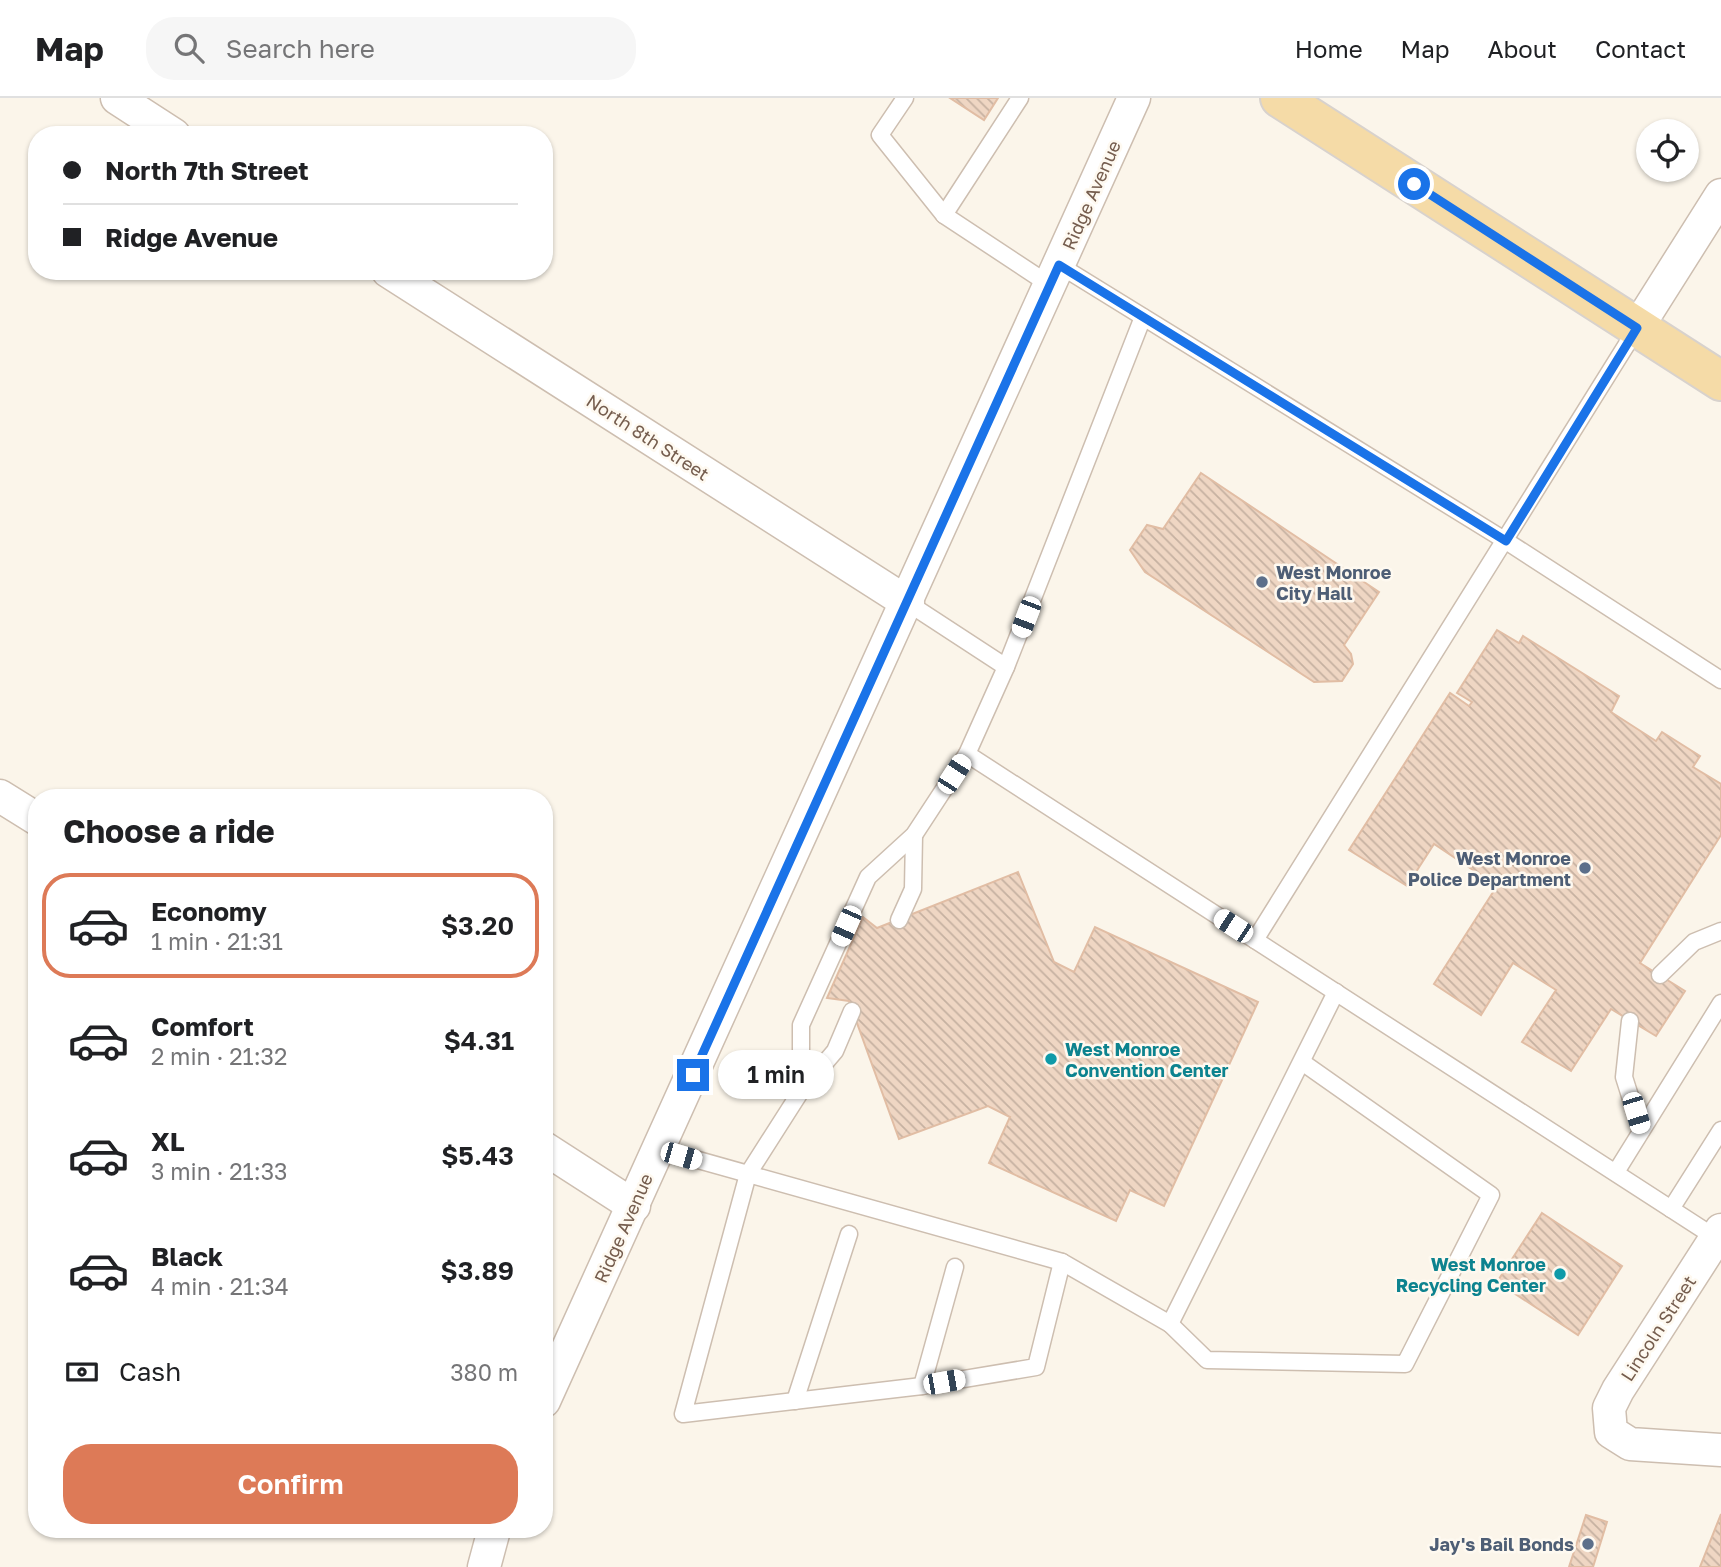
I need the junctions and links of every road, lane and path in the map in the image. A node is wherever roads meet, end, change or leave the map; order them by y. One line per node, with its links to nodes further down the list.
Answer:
1 (117, 98): 6 (street)
2 (905, 98): 8 (lane)
3 (1020, 98): 8 (lane)
4 (1134, 98): 9 (street, Ridge Avenue)
5 (1280, 98): 12 (main road)
6 (160, 126)
7 (1721, 195): 12 (street)
8 (944, 215): 9 (lane)
9 (1055, 275): 11 (lane); 15 (street, Ridge Avenue)
10 (402, 280): 15 (street, North 8th Street)
11 (1143, 317): 14 (lane); 16 (lane)
12 (1637, 328): 13 (main road); 14 (lane)
13 (1721, 381)
14 (1506, 541): 17 (lane); 24 (lane)
15 (908, 603): 16 (lane); 34 (street, Ridge Avenue)
16 (1006, 667): 18 (lane)
17 (1721, 680)
18 (967, 754): 21 (lane); 24 (lane)
19 (0, 796): 20 (street)
20 (28, 814)
21 (914, 835): 22 (lane); 31 (lane)
22 (899, 920)
23 (1721, 931): 25 (lane)
24 (1255, 940): 26 (lane)
25 (1660, 975)
26 (1336, 992): 30 (lane); 36 (lane)
27 (1721, 1003): 33 (lane)
28 (852, 1011): 31 (lane)
29 (1630, 1021): 33 (lane)
30 (1302, 1062): 44 (lane); 44 (lane)
31 (801, 1091): 37 (lane)
32 (1721, 1130): 39 (lane)
33 (1641, 1131): 36 (lane)
34 (659, 1149): 37 (lane); 38 (street, Ridge Avenue)
35 (553, 1154): 38 (street)
36 (1616, 1172): 39 (lane)
37 (748, 1174): 42 (lane); 47 (lane)
38 (634, 1206): 45 (street, Ridge Avenue)
39 (1671, 1209): 41 (lane)
40 (849, 1234): 47 (lane)
41 (1718, 1234): 48 (street, Lincoln Street)
42 (1062, 1262): 44 (lane); 46 (lane)
43 (955, 1267): 46 (lane)
44 (1170, 1324)
45 (553, 1382)
46 (922, 1386): 47 (lane)
47 (795, 1401)
48 (1721, 1450)
49 (492, 1538): 50 (street)
50 (484, 1567)

